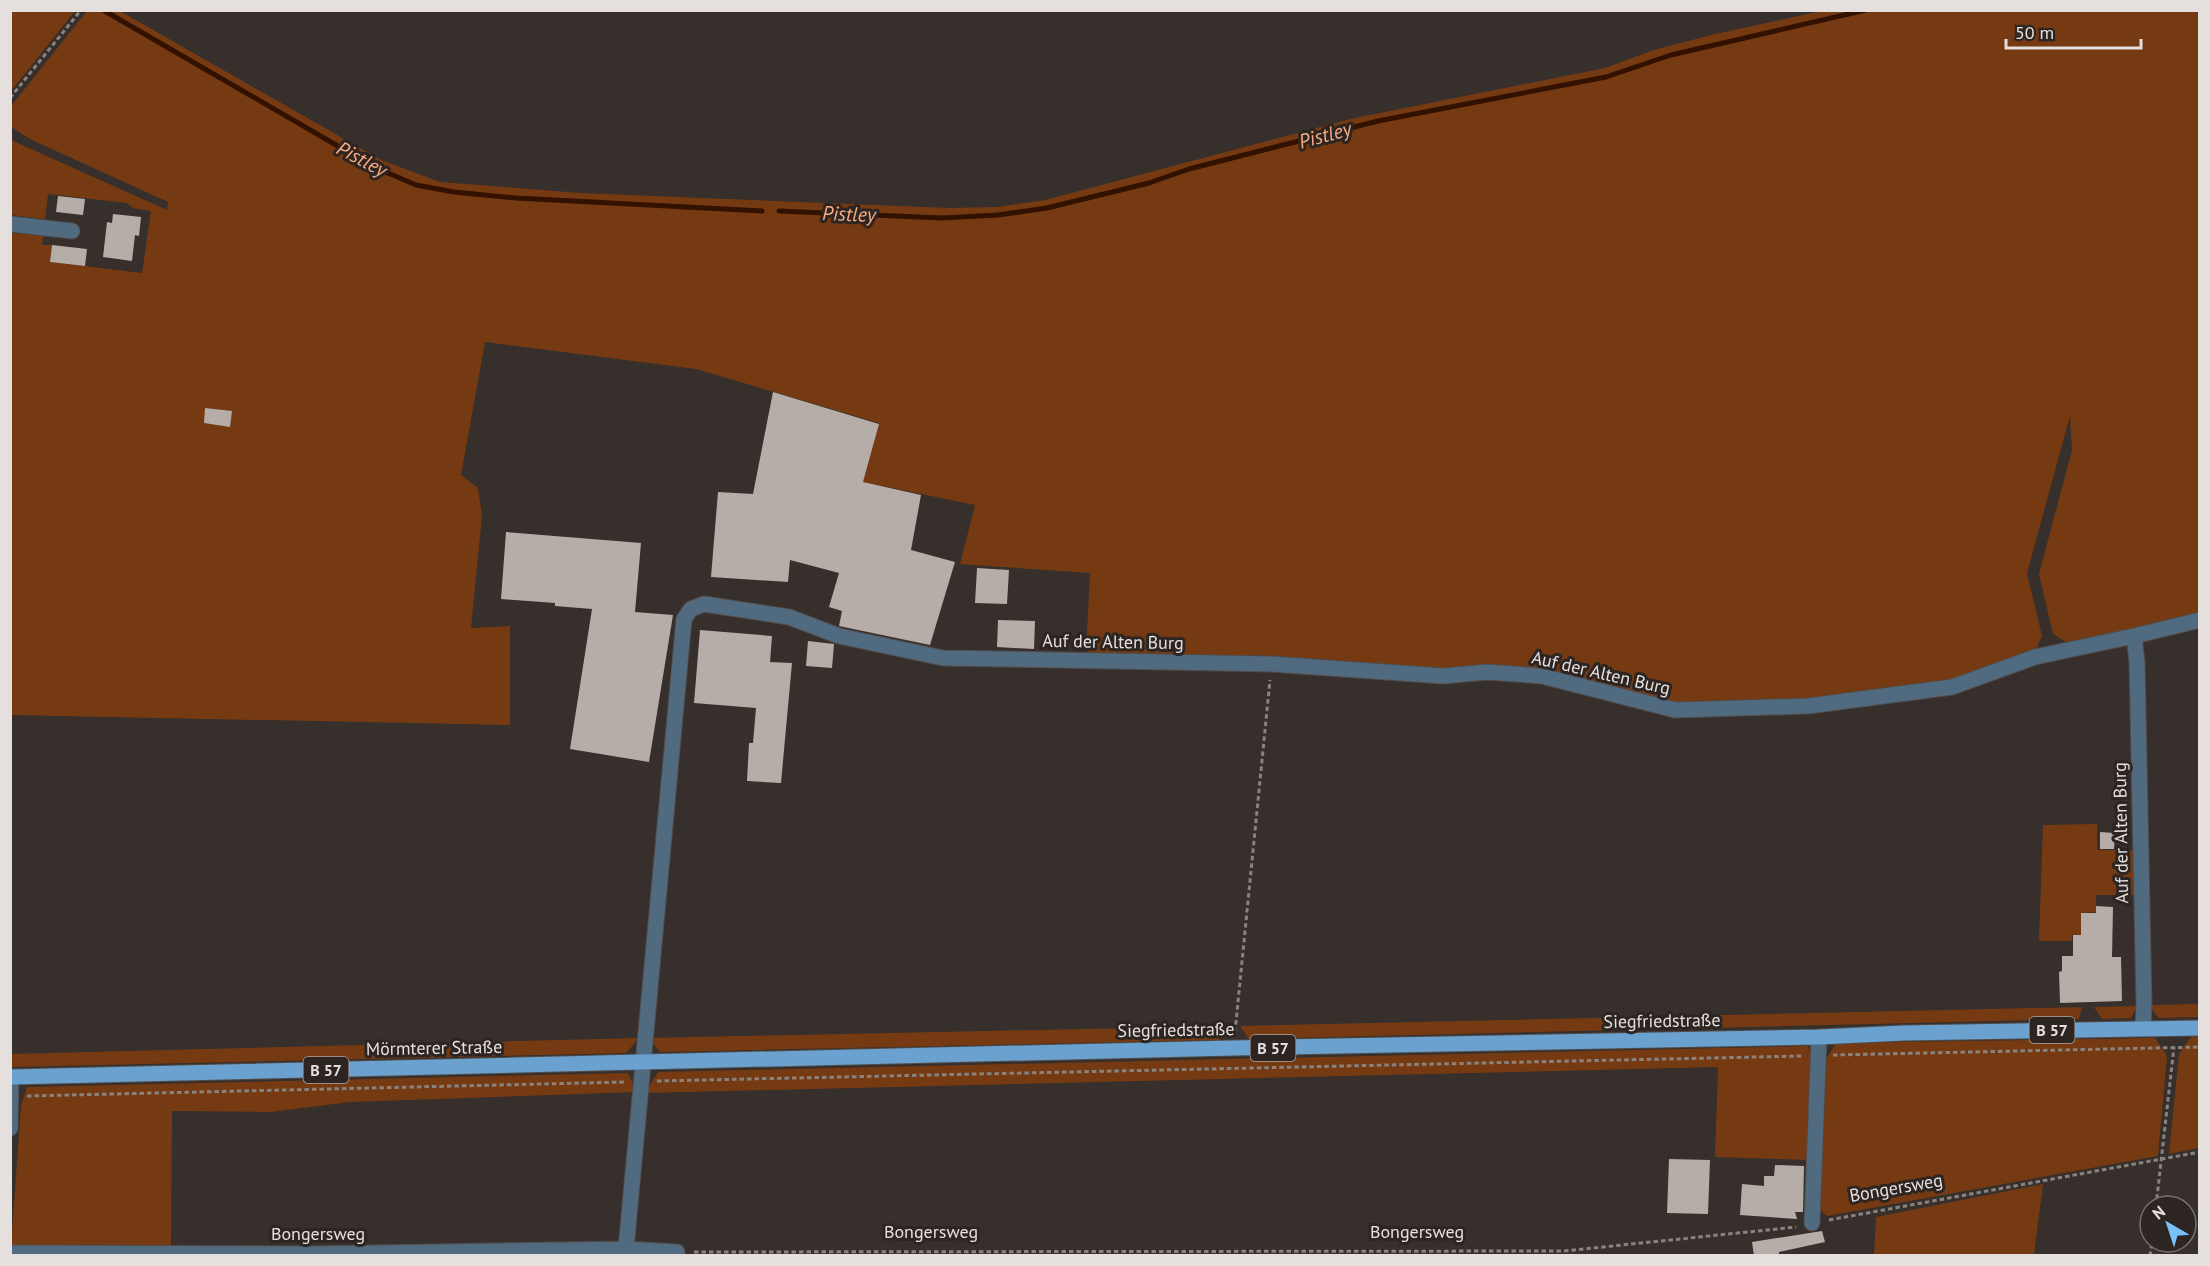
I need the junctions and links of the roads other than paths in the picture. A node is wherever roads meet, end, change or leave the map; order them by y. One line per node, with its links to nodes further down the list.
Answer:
1 (10, 224): 2 (street)
2 (72, 231)
3 (2199, 620): 4 (street, Auf der Alten Burg)
4 (2134, 636): 5 (street, Auf der Alten Burg); 8 (street, Auf der Alten Burg)
5 (2143, 1028): 6 (main road, Siegfriedstraße / B 57); 7 (main road, Siegfriedstraße / B 57)
6 (2199, 1028)
7 (1819, 1037): 8 (main road, Siegfriedstraße / B 57); 11 (street)
8 (642, 1062): 9 (main road, Mörmterer Straße / B 57); 12 (street)
9 (11, 1077): 10 (street)
10 (10, 1128)
11 (1812, 1223)
12 (626, 1249): 13 (street, Bongersweg); 14 (street, Bongersweg)
13 (10, 1253)
14 (677, 1254)

